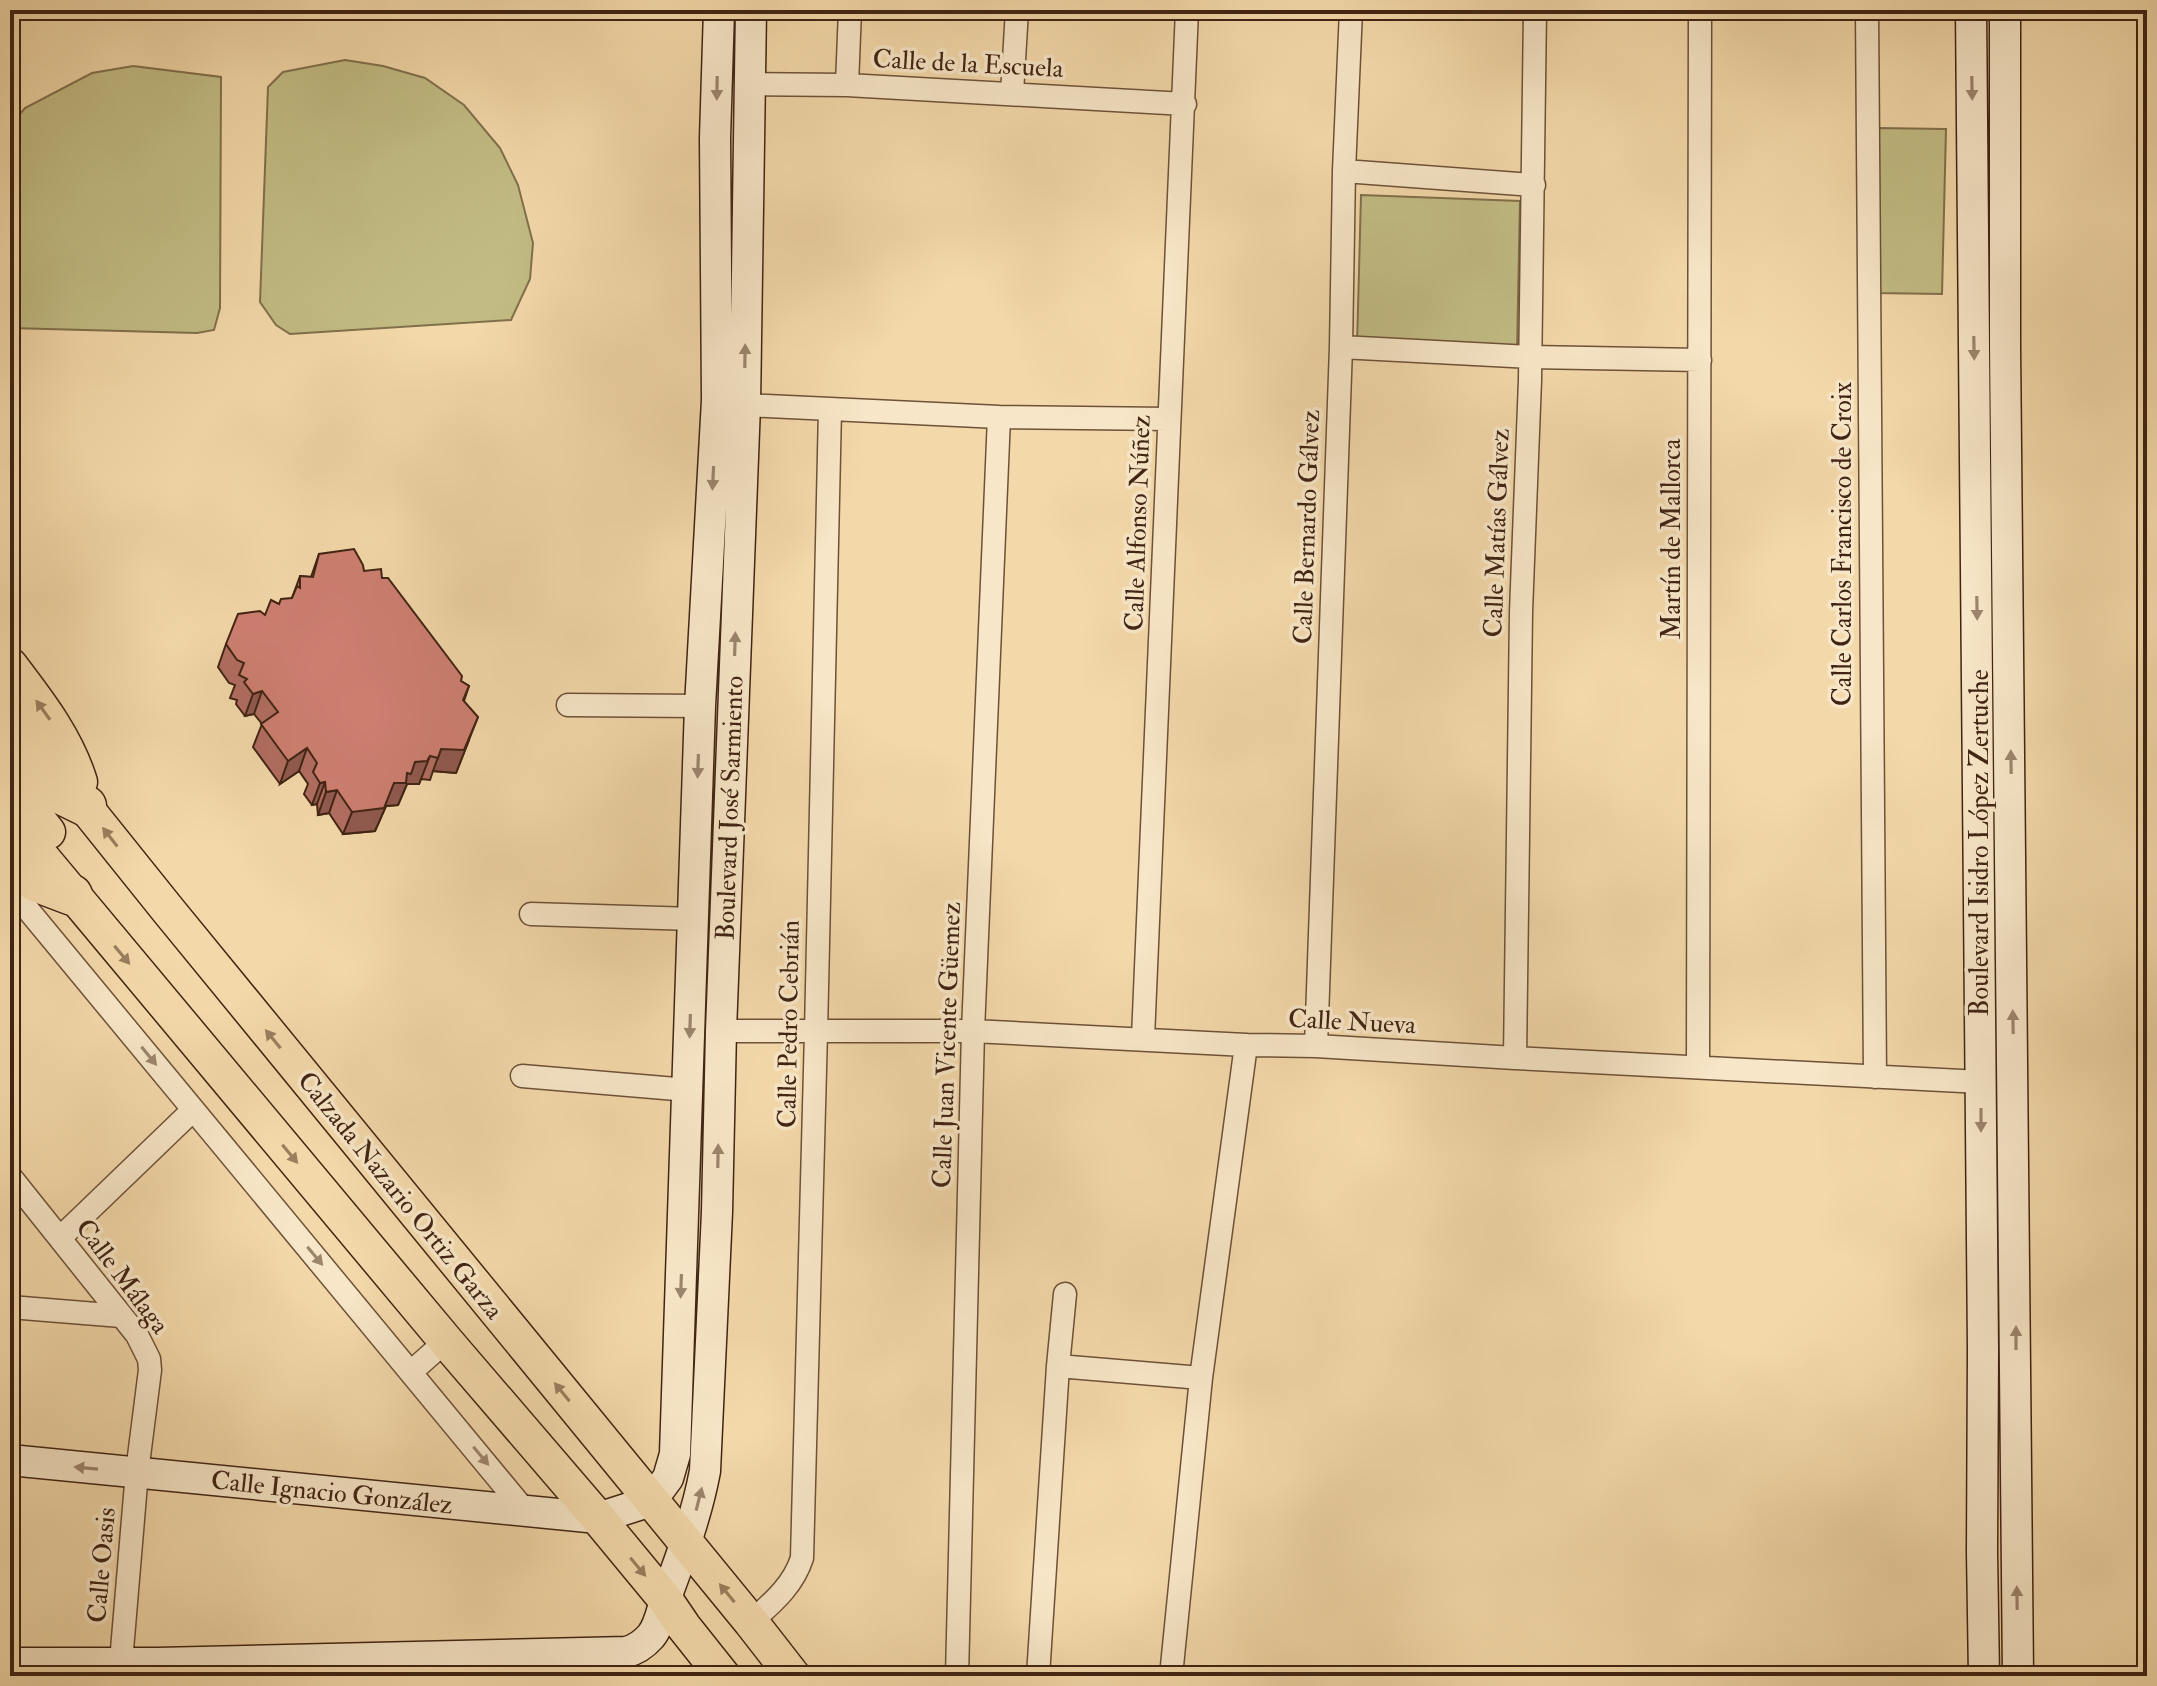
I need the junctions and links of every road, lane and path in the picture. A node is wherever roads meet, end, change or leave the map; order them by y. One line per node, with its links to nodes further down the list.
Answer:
1 (719, 10): 21 (street, Boulevard José Sarmiento, one-way to 21)
2 (751, 10): 12 (street, Boulevard José Sarmiento)
3 (850, 10): 13 (street)
4 (1017, 10): 14 (street)
5 (1187, 10): 15 (street, Calle Alfonso Núñez)
6 (1351, 10): 16 (street, Calle Bernardo Gálvez)
7 (1535, 10): 17 (street, Calle Matías Gálvez)
8 (1700, 10): 20 (street, Martín de Mallorca)
9 (1867, 10): 49 (street, Calle Carlos Francisco de Croix)
10 (1971, 10): 29 (street, Boulevard Isidro López Zertuche, one-way to 29)
11 (2005, 10): 30 (street, Boulevard Isidro López Zertuche)
12 (749, 84): 13 (street, Calle de la Escuela); 21 (street, Boulevard José Sarmiento, one-way to 12)
13 (847, 85): 14 (street, Calle de la Escuela)
14 (1012, 93): 15 (street, Calle de la Escuela)
15 (1185, 104): 24 (street, Calle Alfonso Núñez)
16 (1344, 171): 17 (street); 18 (street, Calle Bernardo Gálvez)
17 (1534, 185): 19 (street, Calle Matías Gálvez)
18 (1341, 347): 19 (street); 45 (street, Calle Bernardo Gálvez)
19 (1530, 357): 20 (street); 46 (street, Calle Matías Gálvez)
20 (1700, 360): 47 (street, Martín de Mallorca)
21 (731, 403): 22 (street); 27 (street, Boulevard José Sarmiento, one-way to 27); 40 (street, Boulevard José Sarmiento, one-way to 21)
22 (830, 409): 23 (street); 42 (street, Calle Pedro Cebrián)
23 (999, 417): 24 (street); 41 (street, Calle Juan Vicente Güemez)
24 (1168, 419): 43 (street, Calle Alfonso Núñez)
25 (10, 665): 33 (main road, one-way to 25)
26 (568, 705): 27 (street)
27 (700, 706): 39 (street, Boulevard José Sarmiento, one-way to 39)
28 (10, 713): 33 (main road, Calzada Nazario Ortiz Garza)
29 (1978, 714): 30 (street); 50 (street, Boulevard Isidro López Zertuche)
30 (2010, 714): 82 (street, Boulevard Isidro López Zertuche, one-way to 30)
31 (10, 748): 33 (highway)
32 (10, 784): 37 (main road)
33 (86, 806): 66 (main road, Calzada Nazario Ortiz Garza, one-way to 33)
34 (10, 819): 37 (main road)
35 (10, 853): 37 (highway)
36 (10, 888): 52 (street, one-way to 52)
37 (72, 895): 60 (main road, one-way to 60)
38 (531, 914): 39 (street)
39 (694, 919): 51 (street, Boulevard José Sarmiento, one-way to 51)
40 (721, 1031): 42 (street, Calle Nueva); 54 (street, Boulevard José Sarmiento, one-way to 40)
41 (973, 1031): 42 (street, Calle Nueva); 43 (street, Calle Nueva); 78 (street, Calle Juan Vicente Güemez)
42 (816, 1032): 71 (street, Calle Pedro Cebrián)
43 (1143, 1038): 44 (street, Calle Nueva)
44 (1246, 1045): 45 (street, Calle Nueva); 63 (street)
45 (1316, 1046): 46 (street, Calle Nueva)
46 (1515, 1058): 47 (street, Calle Nueva)
47 (1698, 1067): 49 (street, Calle Nueva)
48 (522, 1076): 51 (street)
49 (1875, 1077): 50 (street, Calle Nueva)
50 (1981, 1082): 81 (street, Boulevard Isidro López Zertuche, one-way to 81)
51 (688, 1090): 55 (street, Boulevard José Sarmiento)
52 (193, 1110): 56 (street); 62 (street, one-way to 62)
53 (10, 1176): 56 (street, Calle Málaga)
54 (717, 1212): 55 (street); 69 (street, Boulevard José Sarmiento, one-way to 54)
55 (684, 1213): 66 (street, Boulevard José Sarmiento, one-way to 66)
56 (60, 1238): 59 (street, Calle Málaga)
57 (1065, 1294): 61 (street)
58 (10, 1307): 59 (street)
59 (121, 1316): 65 (street, Calle Málaga)
60 (446, 1341): 62 (street); 68 (main road)
61 (1058, 1366): 63 (street); 79 (street)
62 (411, 1372): 67 (street, one-way to 67)
63 (1201, 1378): 80 (street)
64 (10, 1460): 65 (street, Calle Ignacio González, one-way to 64)
65 (137, 1472): 67 (street, Calle Ignacio González); 72 (street, Calle Oasis)
66 (651, 1501): 68 (street, Calle Ignacio González); 69 (main road, Calzada Nazario Ortiz Garza)
67 (526, 1512): 68 (street, Calle Ignacio González)
68 (598, 1518): 70 (main road, one-way to 70)
69 (687, 1544): 70 (street, Boulevard José Sarmiento); 71 (main road, Calzada Nazario Ortiz Garza, one-way to 69)
70 (665, 1599): 74 (street, Boulevard José Sarmiento); 76 (main road)
71 (751, 1622): 77 (main road, Calzada Nazario Ortiz Garza)
72 (121, 1662): 73 (street); 75 (street)
73 (10, 1663)
74 (624, 1664): 75 (street)
75 (158, 1669)
76 (723, 1676)
77 (793, 1676)
78 (957, 1676)
79 (1038, 1676)
80 (1171, 1676)
81 (1984, 1676)
82 (2018, 1676)

